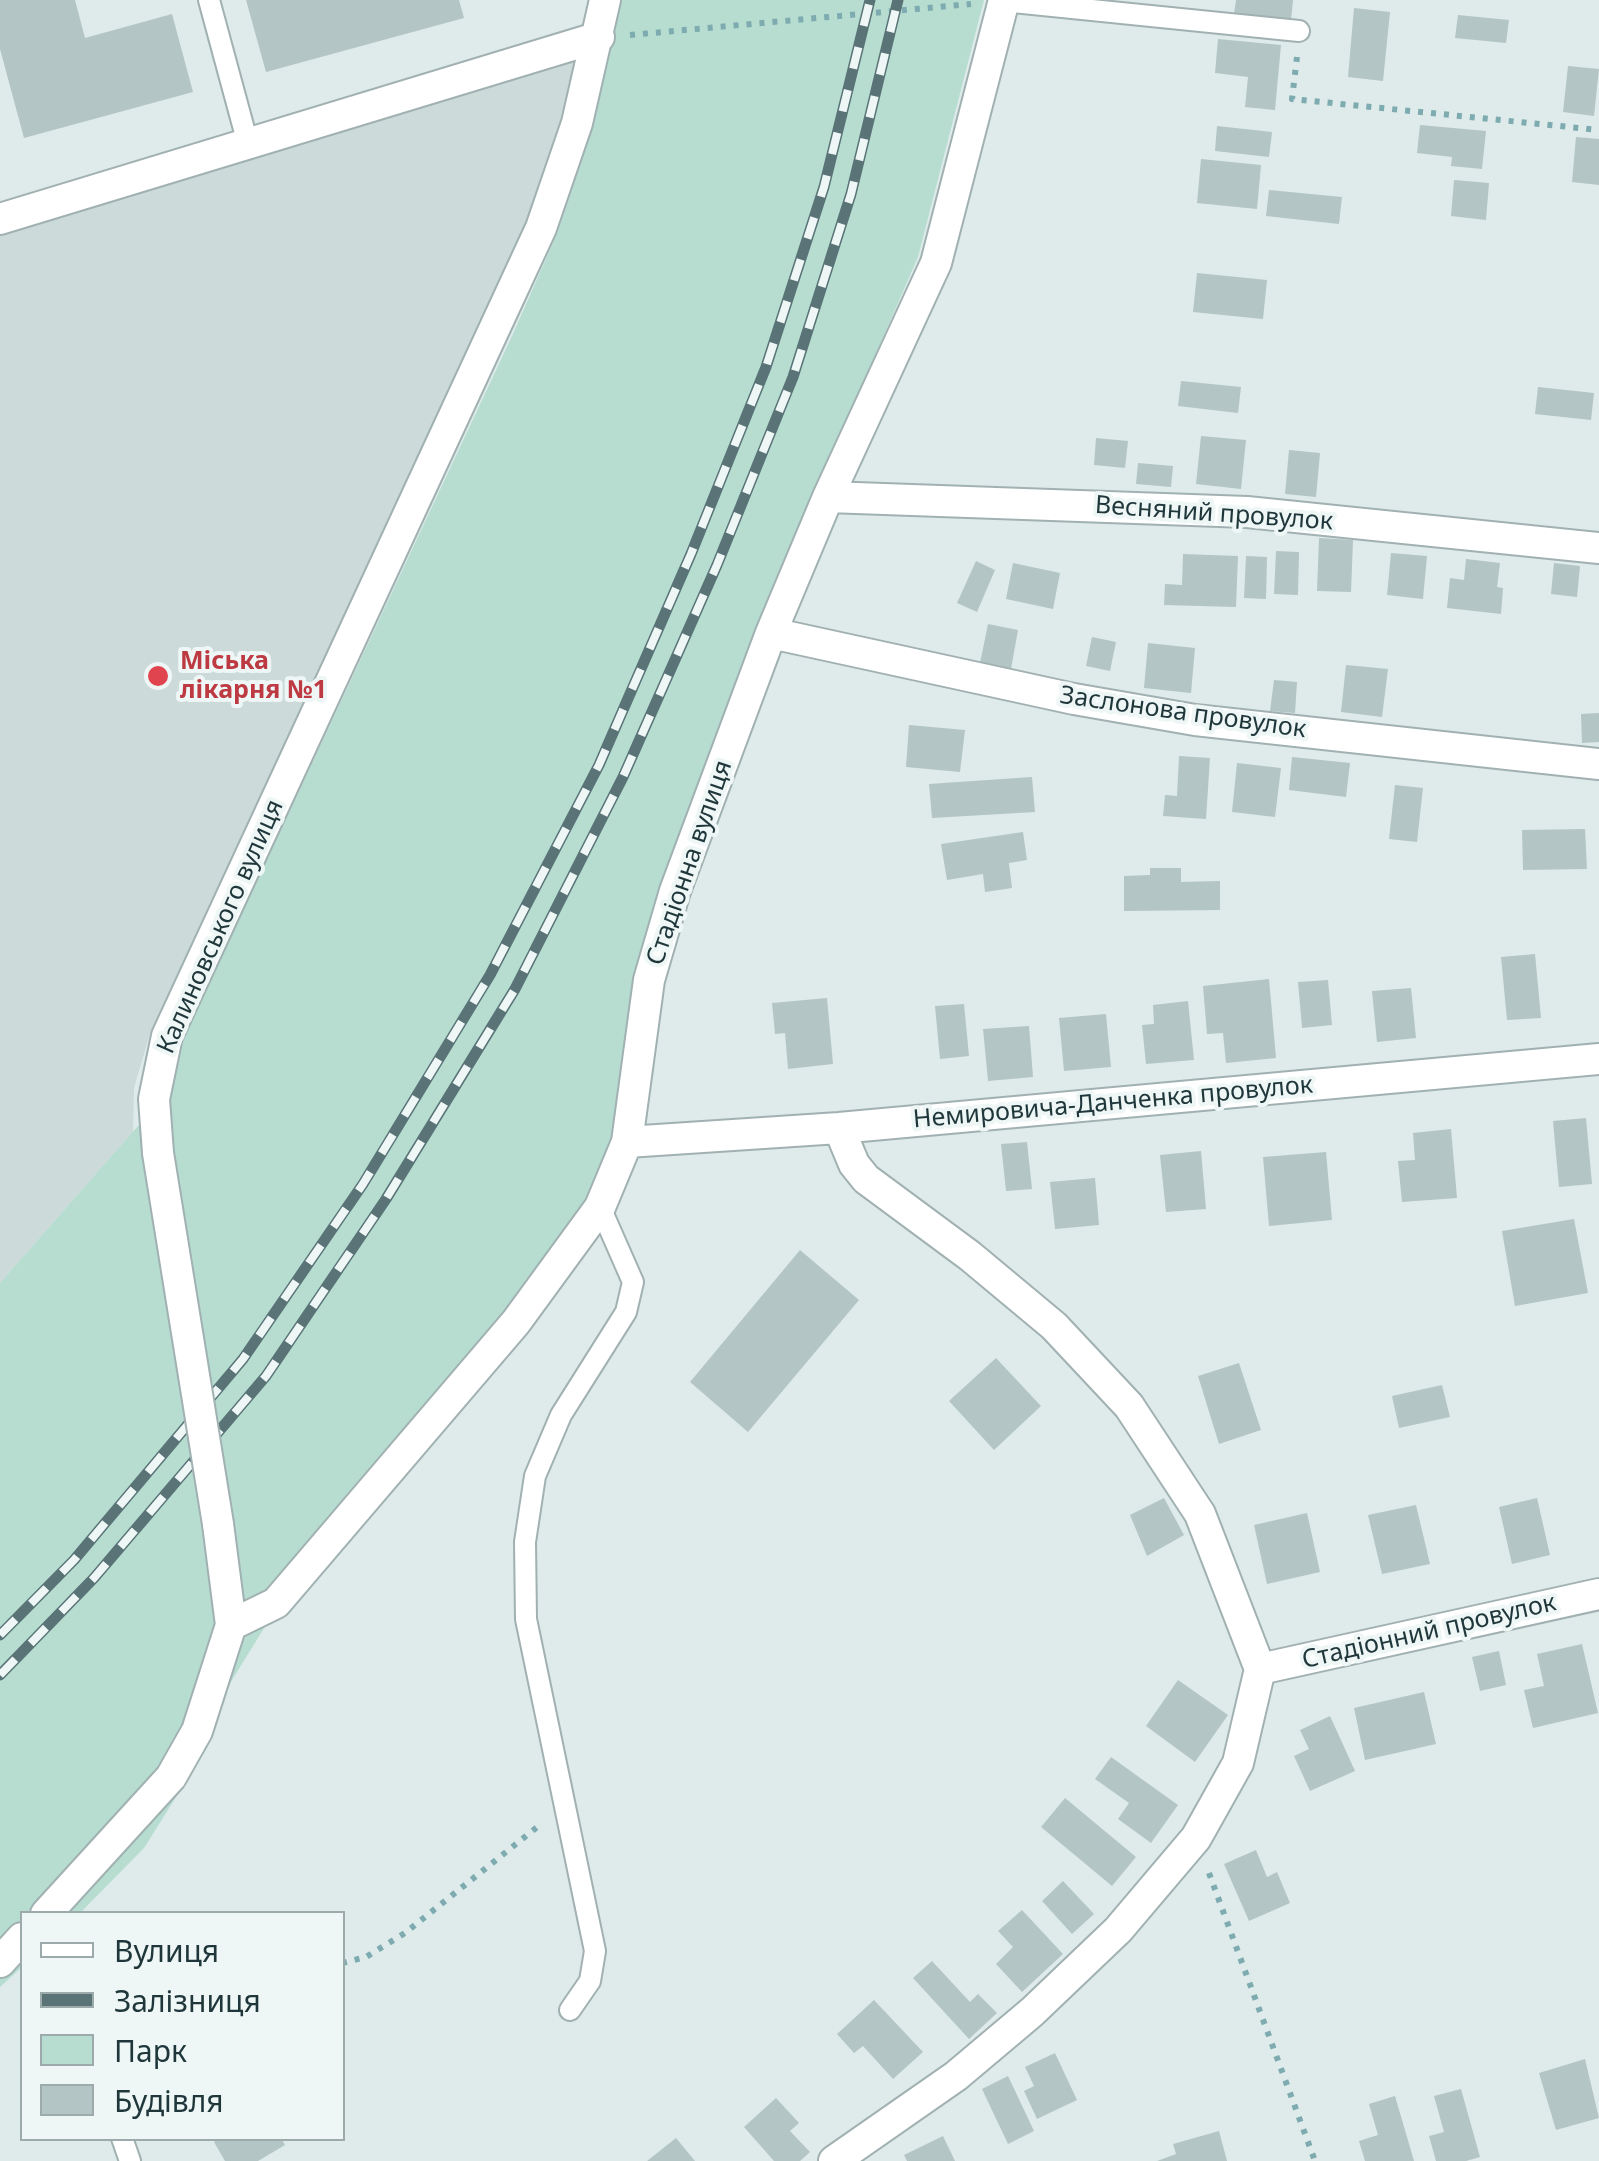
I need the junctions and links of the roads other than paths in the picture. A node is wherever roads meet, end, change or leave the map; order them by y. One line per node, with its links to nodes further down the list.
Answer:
1 (209, 0): 6 (lane)
2 (605, 0): 5 (street, Калиновського вулиця)
3 (1004, 0): 4 (lane); 8 (street, Стадіонна вулиця)
4 (1299, 31)
5 (599, 38): 6 (street); 17 (street, Калиновського вулиця, bridge)
6 (248, 144): 7 (street)
7 (0, 219)
8 (828, 496): 9 (street, Весняний провулок); 10 (street, Стадіонна вулиця)
9 (1599, 548)
10 (771, 633): 11 (street, Заслонова провулок); 14 (street, Стадіонна вулиця)
11 (1599, 764)
12 (1599, 1059): 13 (street, Немировича-Данченка провулок)
13 (840, 1128): 14 (street, Немировича-Данченка провулок); 18 (street)
14 (627, 1142): 15 (street, Стадіонна вулиця)
15 (600, 1207): 17 (street, Стадіонна вулиця); 22 (lane)
16 (1599, 1594): 18 (street, Стадіонний провулок)
17 (231, 1625): 19 (street, Калиновського вулиця)
18 (1260, 1670): 23 (street)
19 (49, 1911)
20 (20, 1940): 21 (street)
21 (0, 1962)
22 (570, 2010)
23 (834, 2161)

